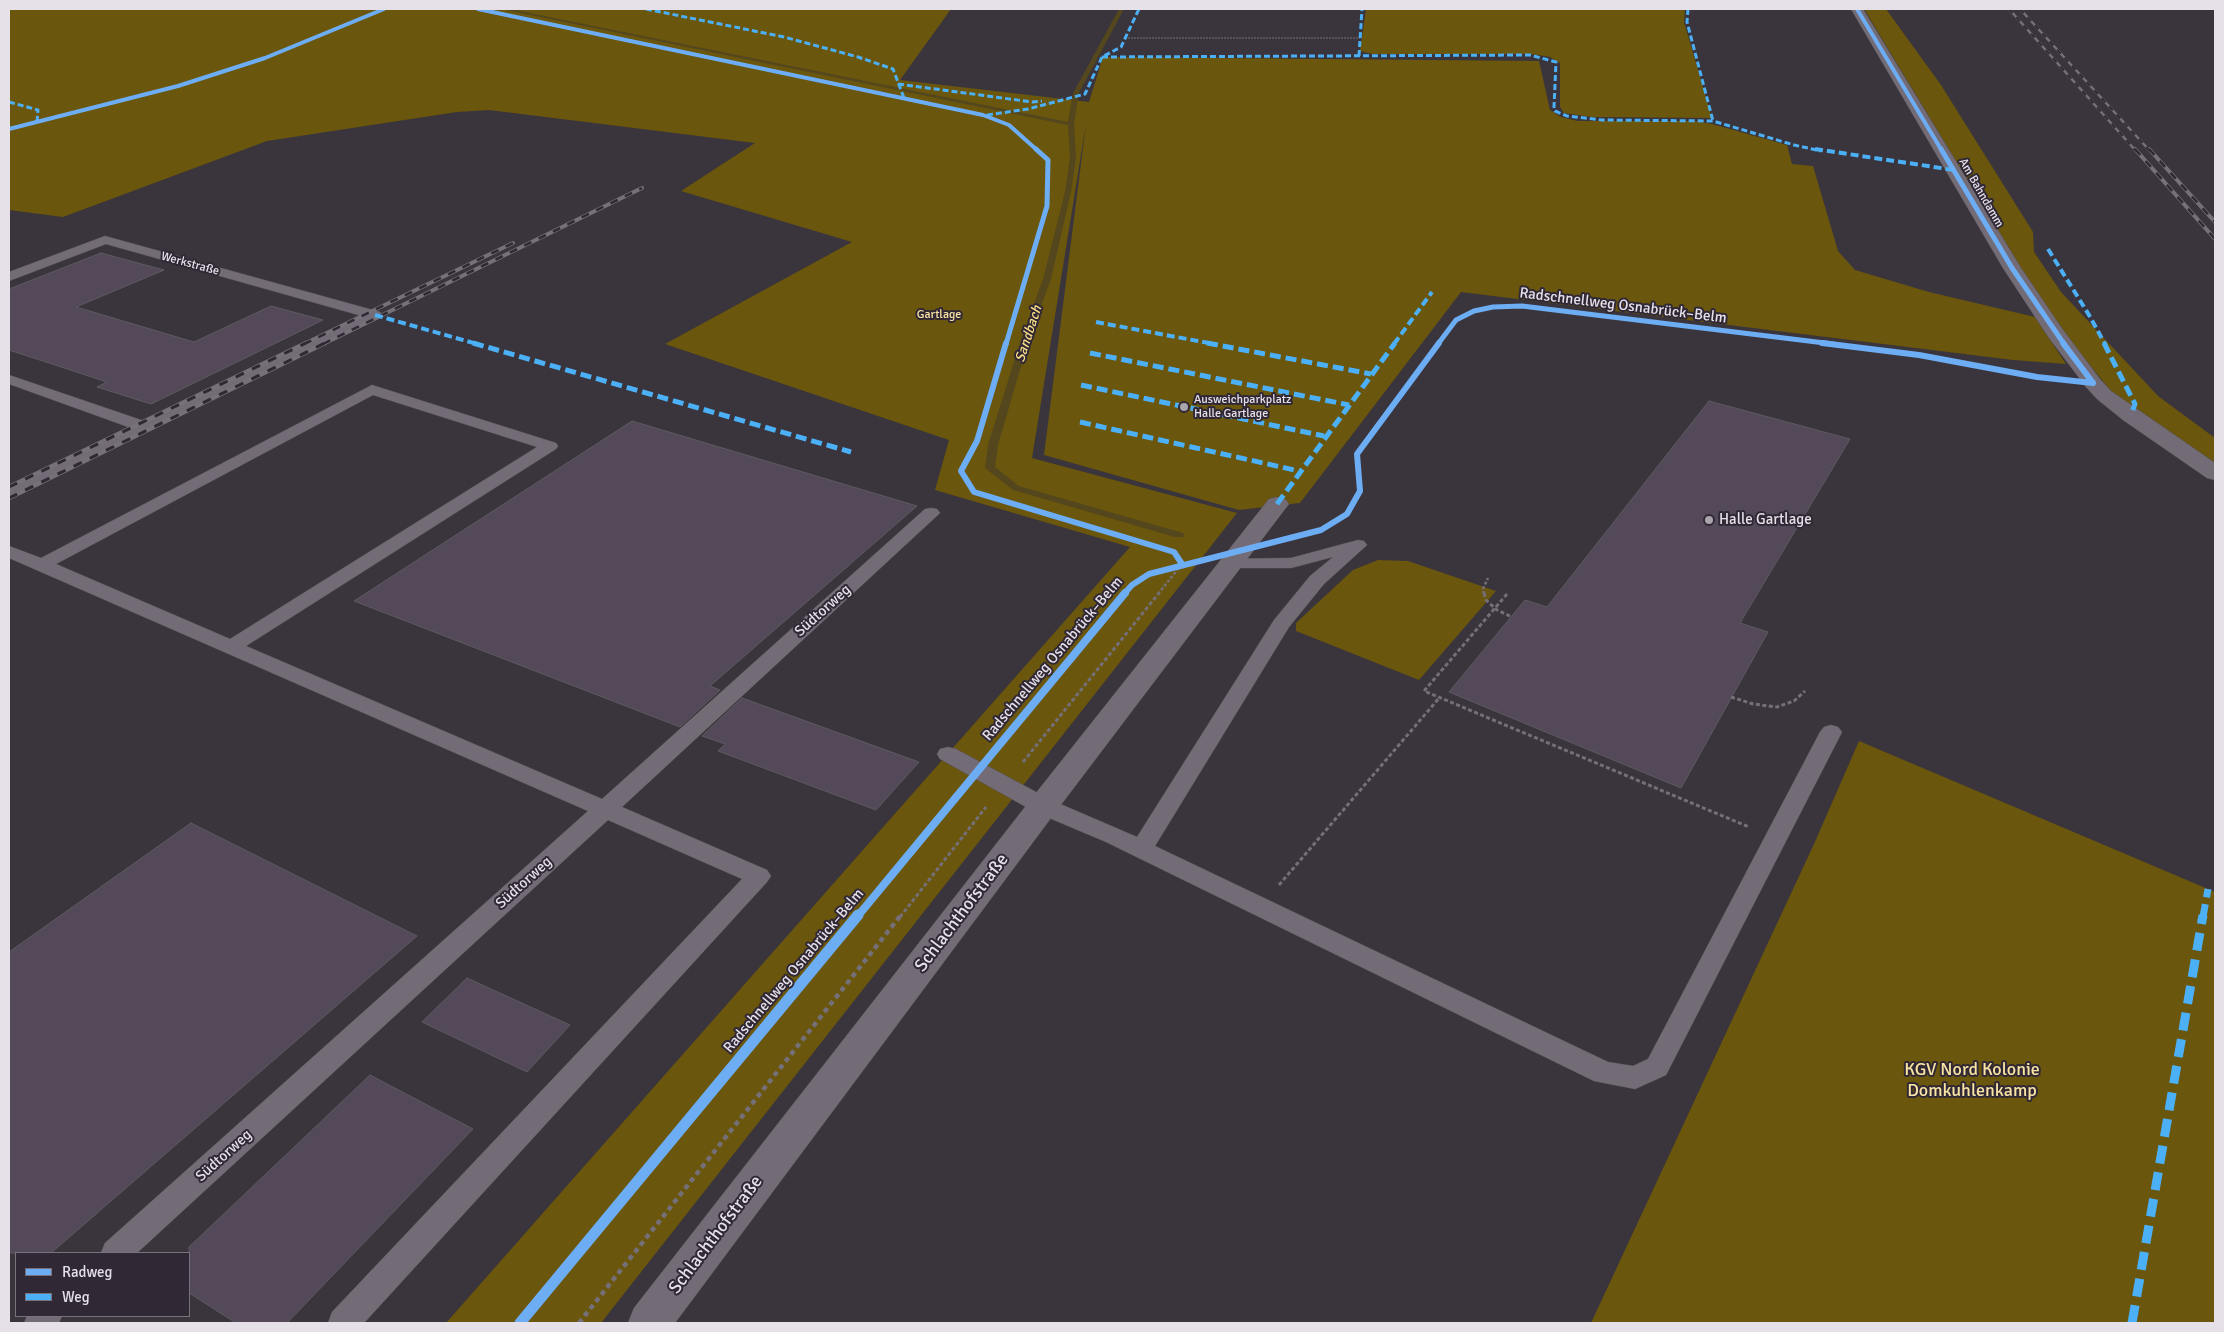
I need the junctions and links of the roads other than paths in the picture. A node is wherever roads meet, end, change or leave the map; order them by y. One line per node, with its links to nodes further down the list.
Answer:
1 (1857, 9): 5 (street, Am Bahndamm)
2 (9, 277): 4 (lane, Werkstraße)
3 (9, 379): 4 (lane)
4 (144, 427): 6 (lane)
5 (2215, 473)
6 (9, 494)
7 (1276, 504): 10 (street, Schlachthofstraße)
8 (931, 513): 16 (lane, Südtorweg)
9 (9, 552): 11 (lane)
10 (1235, 556): 15 (street, Schlachthofstraße); 17 (lane)
11 (41, 565): 12 (lane); 12 (lane)
12 (231, 648): 16 (lane)
13 (1831, 732): 17 (lane)
14 (948, 754): 15 (lane)
15 (1043, 806): 17 (lane); 20 (street, Schlachthofstraße)
16 (605, 810): 18 (lane, Südtorweg); 19 (lane)
17 (1140, 849)
18 (117, 1252)
19 (343, 1323)
20 (649, 1323)

